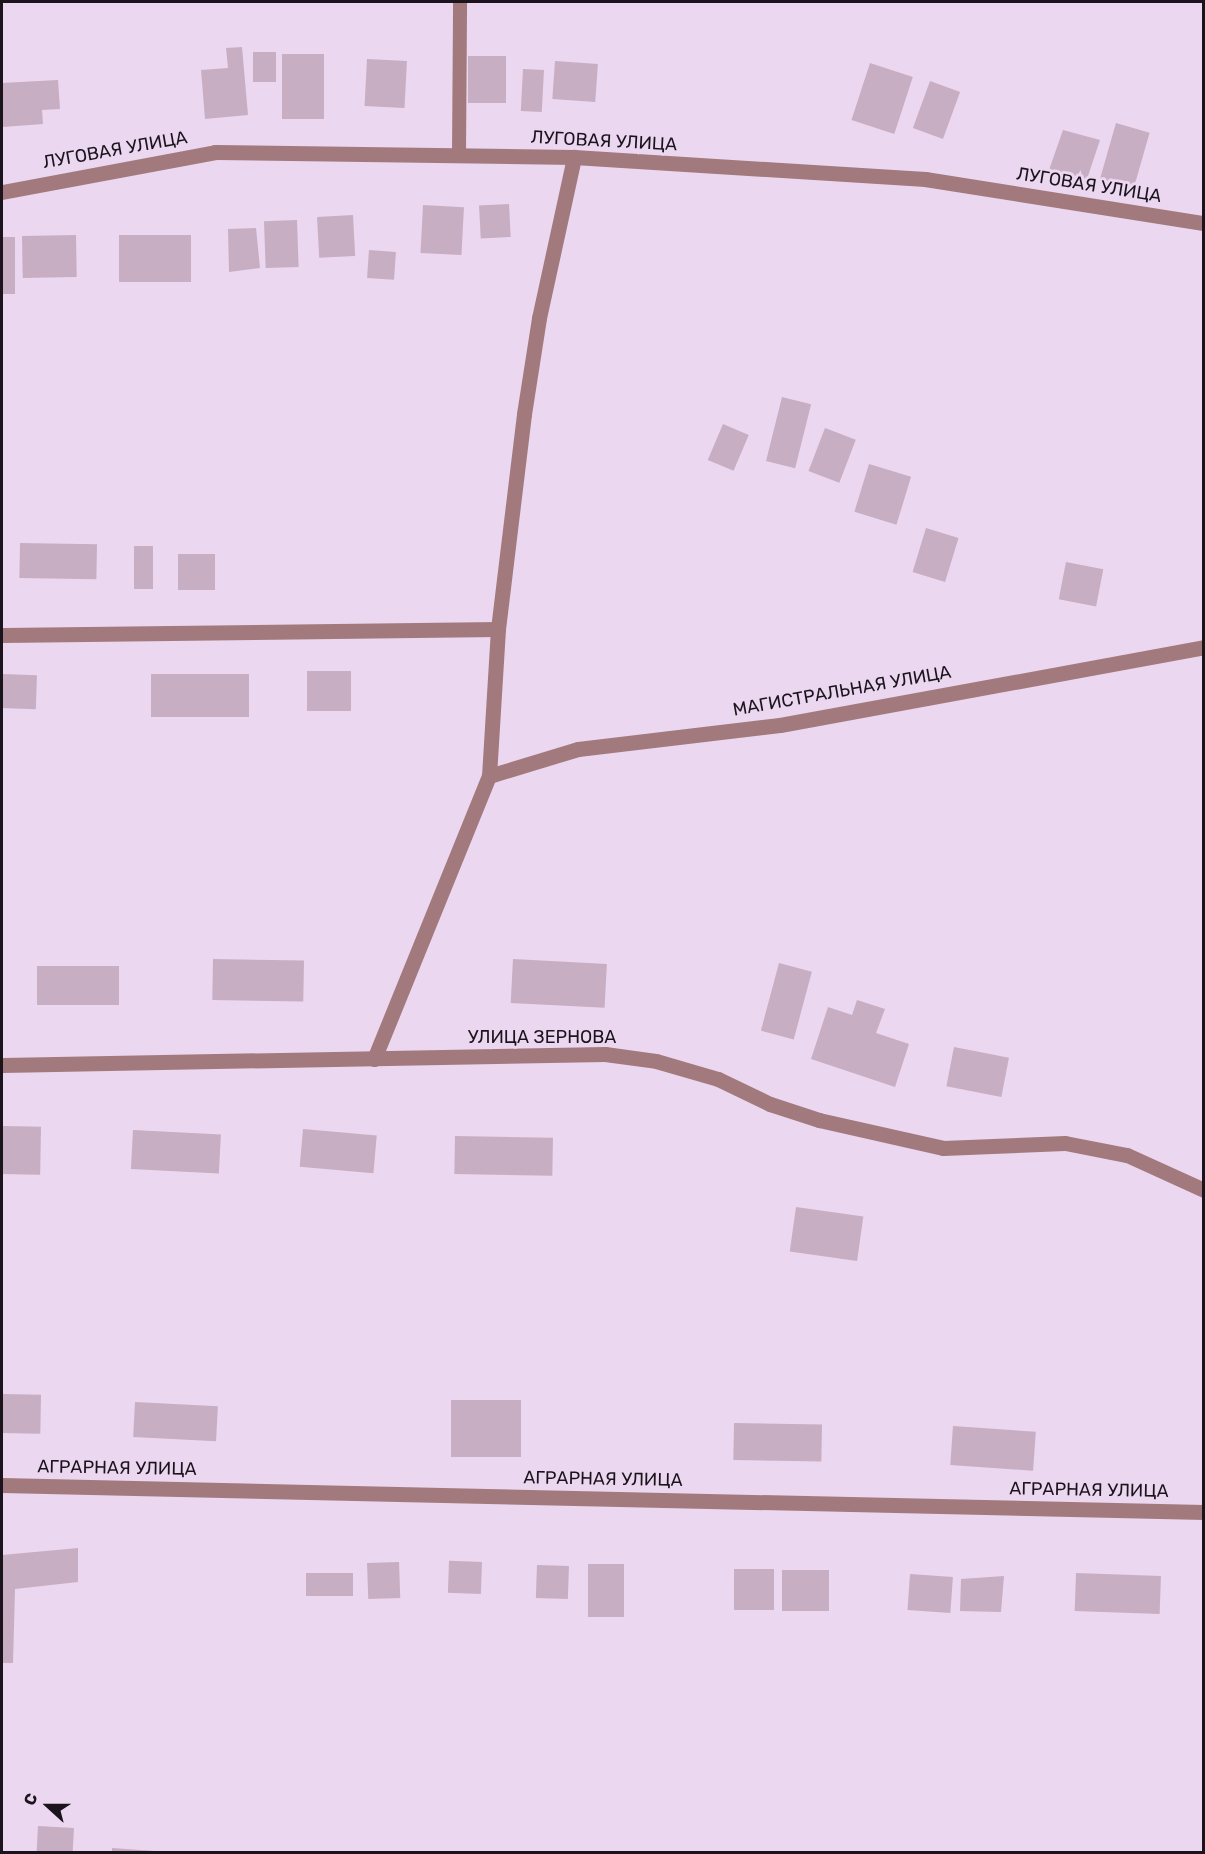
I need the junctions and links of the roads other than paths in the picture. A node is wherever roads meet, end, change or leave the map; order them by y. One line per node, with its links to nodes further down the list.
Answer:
1 (460, 2): 2 (lane)
2 (459, 155): 3 (street, ЛУГОВАЯ УЛИЦА); 4 (street, ЛУГОВАЯ УЛИЦА)
3 (574, 157): 5 (street, ЛУГОВАЯ УЛИЦА); 6 (street)
4 (2, 192)
5 (1203, 223)
6 (498, 629): 7 (street); 9 (street)
7 (2, 635)
8 (1203, 647): 9 (street, МАГИСТРАЛЬНАЯ УЛИЦА)
9 (489, 776): 10 (street)
10 (374, 1059): 11 (street, УЛИЦА ЗЕРНОВА); 12 (street, УЛИЦА ЗЕРНОВА)
11 (2, 1065)
12 (1203, 1190)
13 (2, 1485): 14 (street, АГРАРНАЯ УЛИЦА)
14 (1203, 1512)

